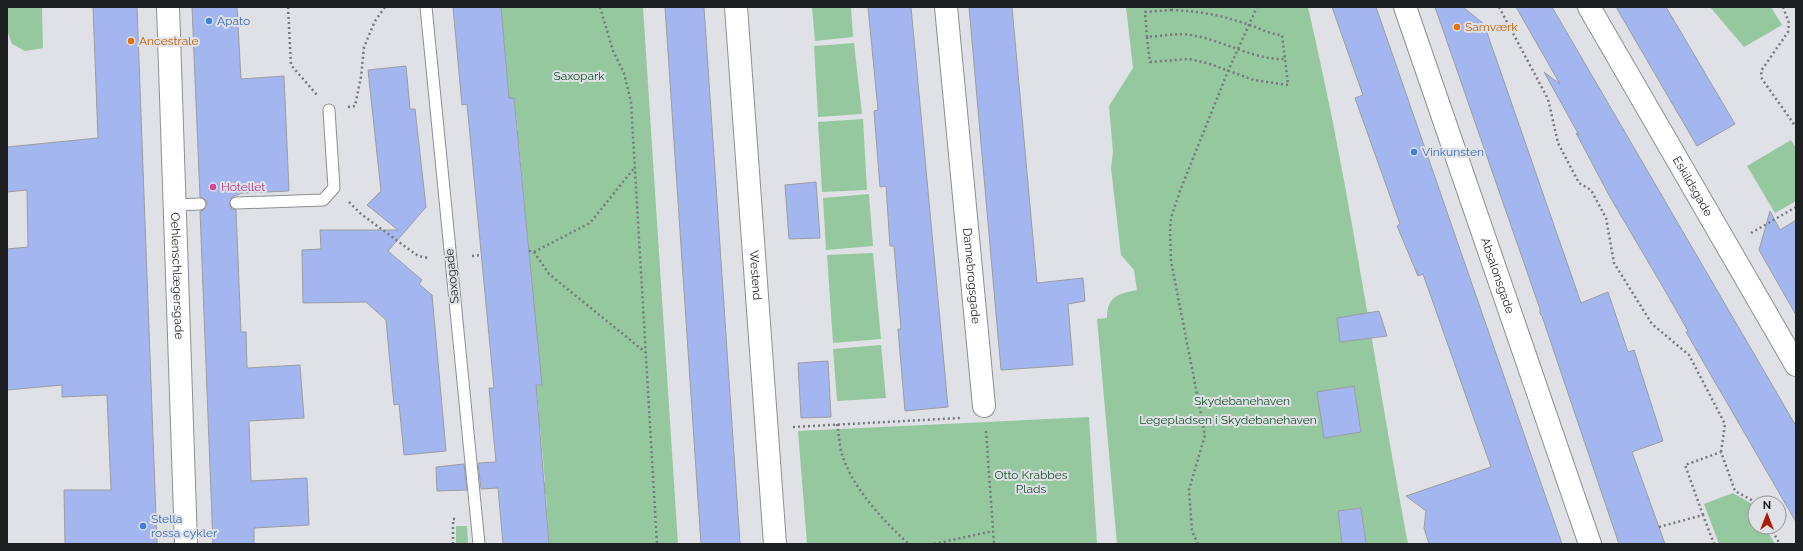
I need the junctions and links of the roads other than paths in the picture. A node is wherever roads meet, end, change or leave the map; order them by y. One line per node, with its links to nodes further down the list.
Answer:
1 (168, 7): 10 (street, Oehlenschlægersgade)
2 (426, 7): 14 (lane, Saxogade)
3 (736, 7): 15 (street, Westend)
4 (946, 7): 12 (street, Dannebrogsgade)
5 (1405, 7): 16 (street, Absalonsgade)
6 (1589, 7): 11 (street, Eskildsgade)
7 (329, 110): 8 (lane)
8 (236, 203)
9 (200, 204): 10 (lane)
10 (174, 205): 13 (street, Oehlenschlægersgade)
11 (1796, 365)
12 (984, 411)
13 (186, 544)
14 (479, 544)
15 (775, 544)
16 (1590, 544)

